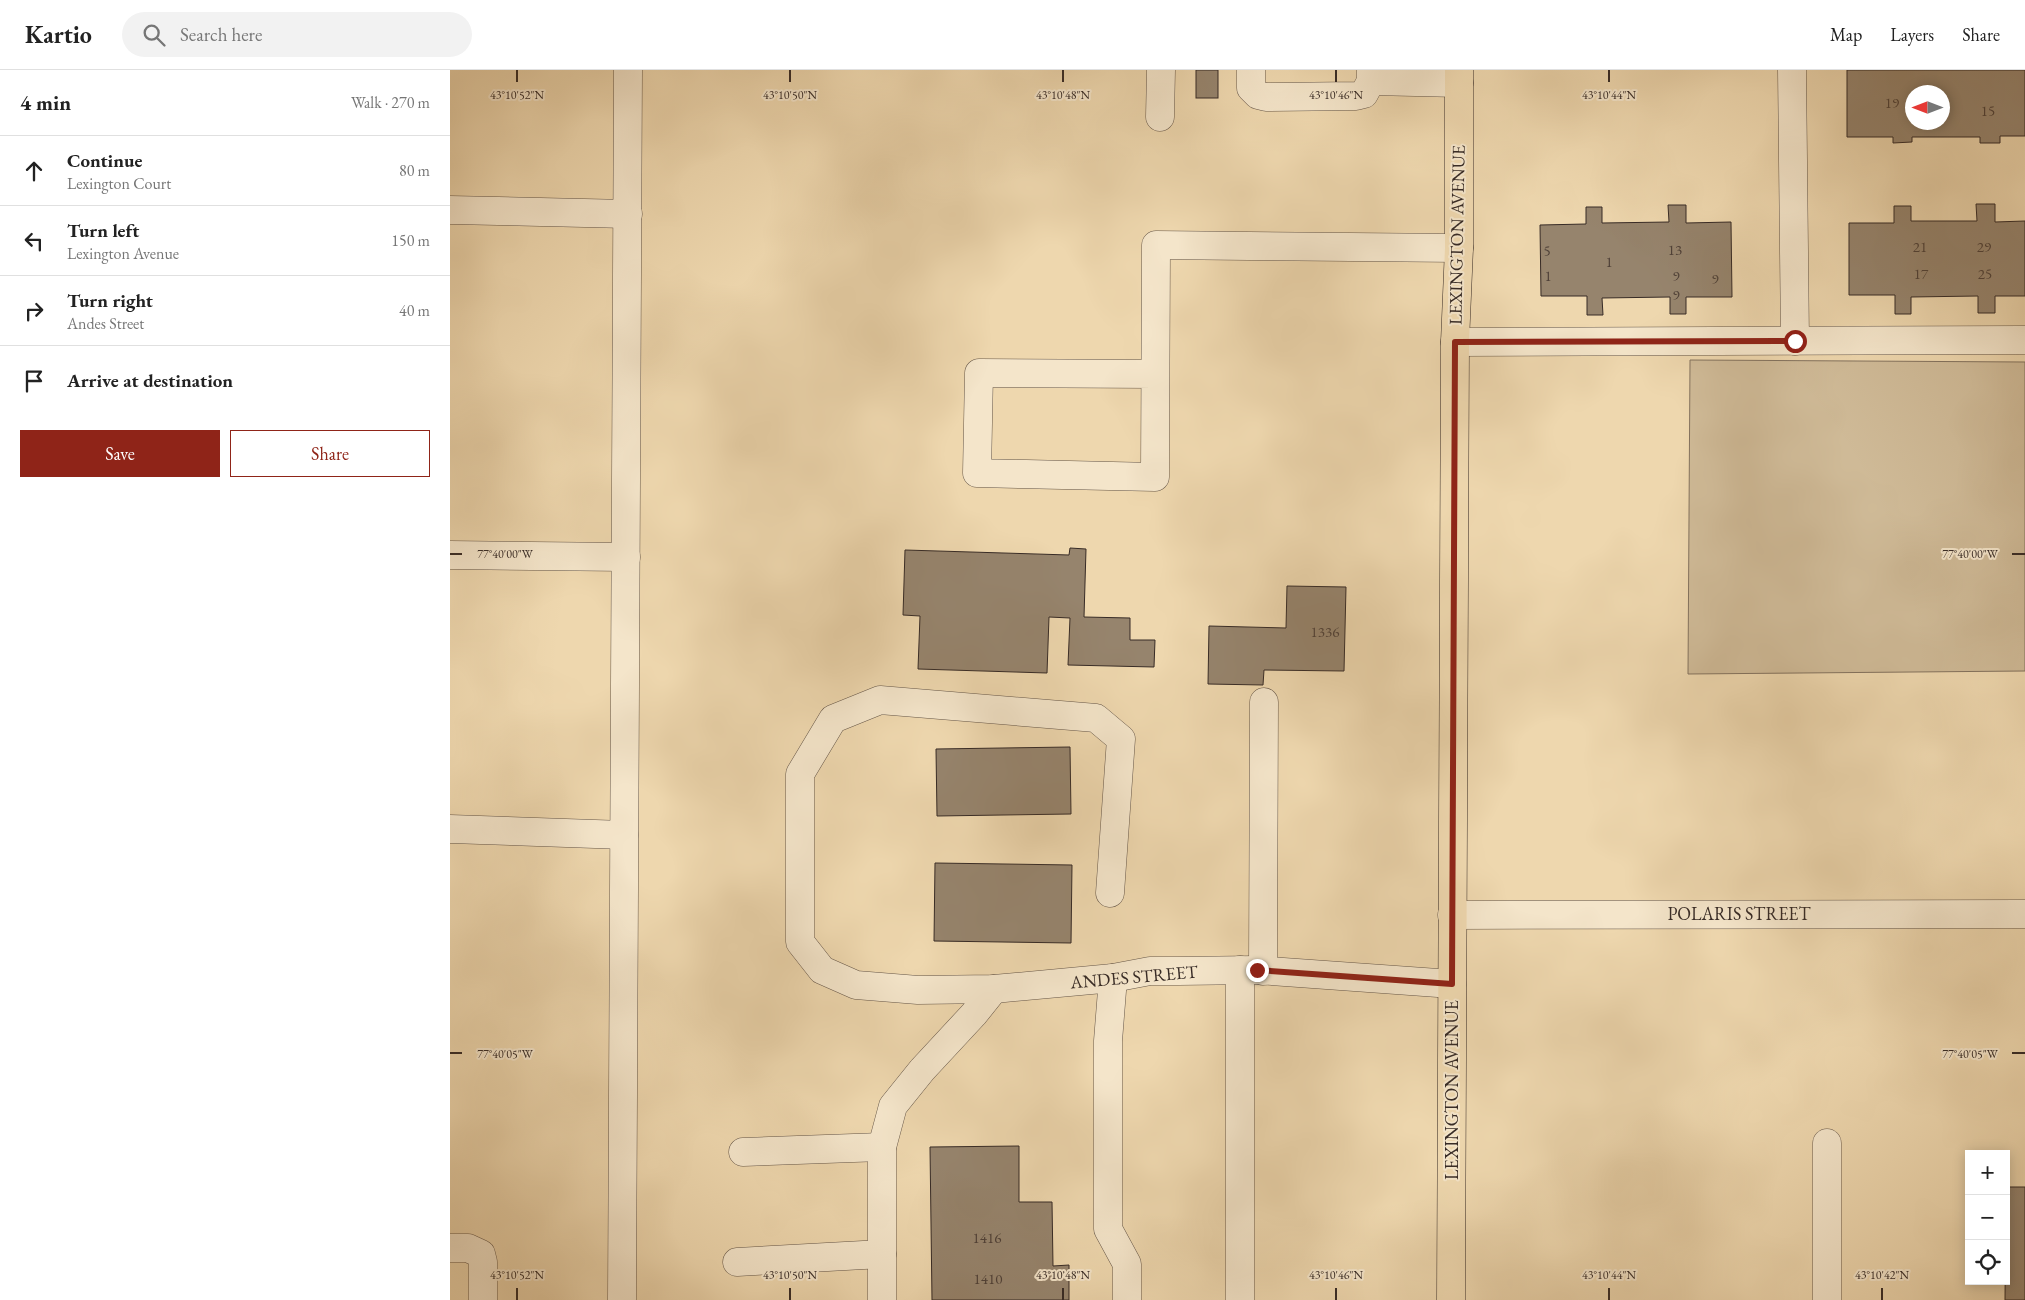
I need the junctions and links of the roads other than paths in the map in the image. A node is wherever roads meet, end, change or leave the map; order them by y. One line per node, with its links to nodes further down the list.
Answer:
1 (628, 70): 9 (street)
2 (1161, 70): 7 (street)
3 (1251, 70): 5 (street)
4 (1792, 70): 12 (street)
5 (1371, 76): 6 (street)
6 (1459, 77): 10 (main road, LEXINGTON AVENUE)
7 (1160, 116)
8 (450, 210): 9 (street)
9 (628, 214): 16 (street)
10 (1459, 248): 13 (main road, LEXINGTON AVENUE); 14 (street)
11 (2025, 340): 12 (street)
12 (1795, 341): 13 (street)
13 (1455, 342): 22 (main road, LEXINGTON AVENUE)
14 (1155, 374): 14 (street)
15 (450, 555): 16 (street)
16 (626, 557): 19 (street)
17 (1264, 702): 23 (street)
18 (450, 829): 19 (street)
19 (624, 835): 34 (street)
20 (1110, 892): 26 (street, ANDES STREET)
21 (2025, 914): 22 (street, POLARIS STREET)
22 (1452, 915): 25 (main road, LEXINGTON AVENUE)
23 (1251, 970): 24 (street, ANDES STREET); 25 (street, ANDES STREET); 37 (street)
24 (1113, 978): 26 (street, ANDES STREET); 36 (street)
25 (1452, 984): 38 (main road, LEXINGTON AVENUE)
26 (994, 989): 28 (street)
27 (1827, 1143): 39 (street)
28 (882, 1147): 29 (street); 31 (street)
29 (743, 1152)
30 (450, 1248): 33 (street)
31 (882, 1254): 32 (street); 35 (street)
32 (737, 1262)
33 (483, 1300)
34 (622, 1300)
35 (882, 1300)
36 (1127, 1300)
37 (1240, 1300)
38 (1451, 1300)
39 (1827, 1300)

